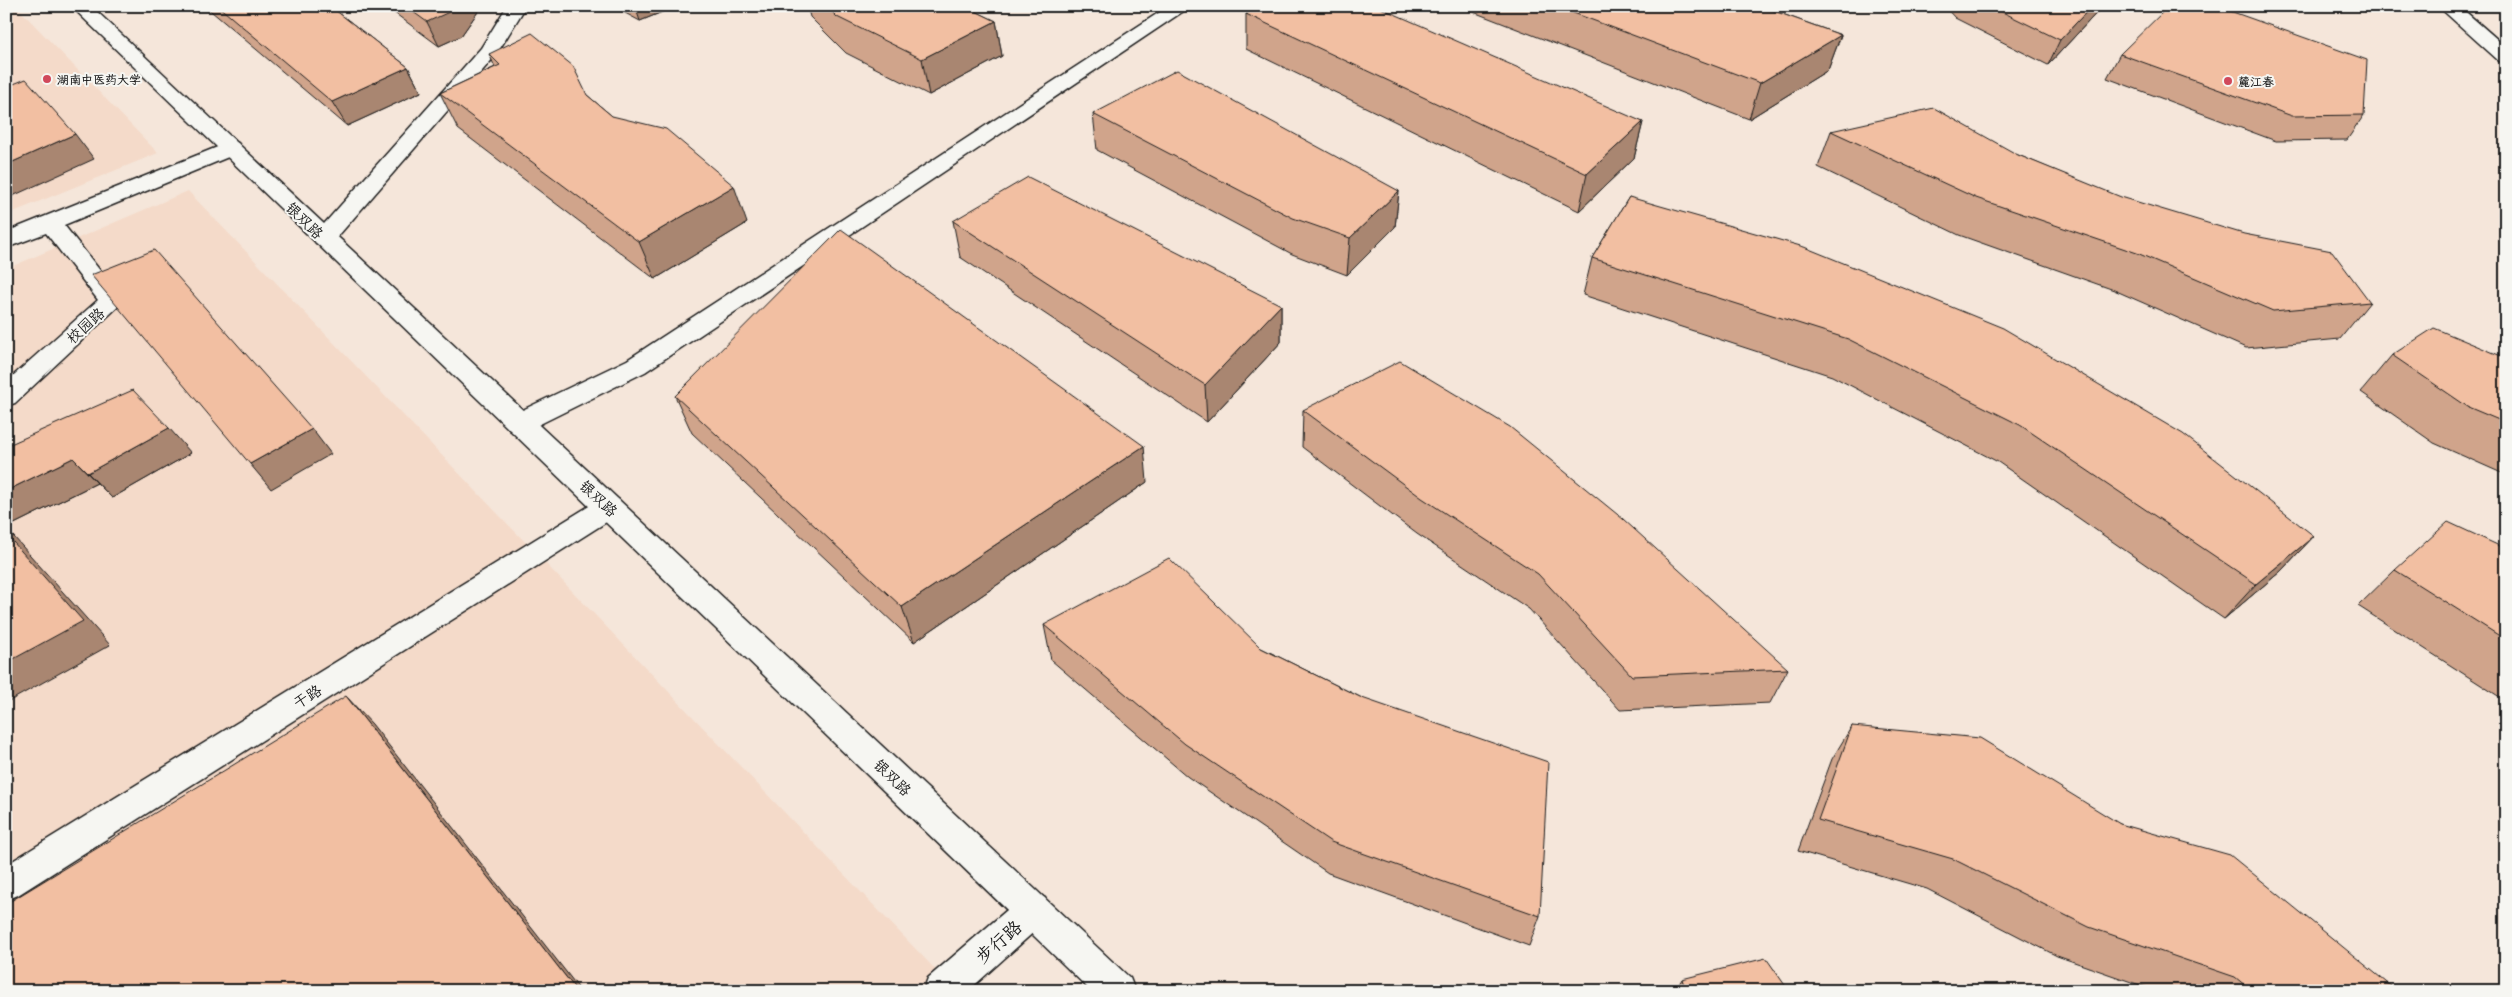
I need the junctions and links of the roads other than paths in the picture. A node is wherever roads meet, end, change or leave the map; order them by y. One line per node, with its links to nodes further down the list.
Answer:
1 (80, 6): 6 (street, 银双路)
2 (517, 6): 8 (street)
3 (1182, 6): 11 (street)
4 (2447, 6): 5 (street)
5 (2506, 57)
6 (230, 148): 7 (street); 8 (street, 银双路)
7 (50, 222): 9 (street); 10 (street, 校园路)
8 (324, 238): 11 (street, 银双路)
9 (6, 241)
10 (6, 397)
11 (519, 423): 12 (street, 银双路)
12 (609, 507): 13 (street, 干路); 14 (street, 银双路)
13 (6, 884)
14 (1033, 910): 15 (street, 步行路); 16 (street, 银双路)
15 (941, 991)
16 (1117, 991)

